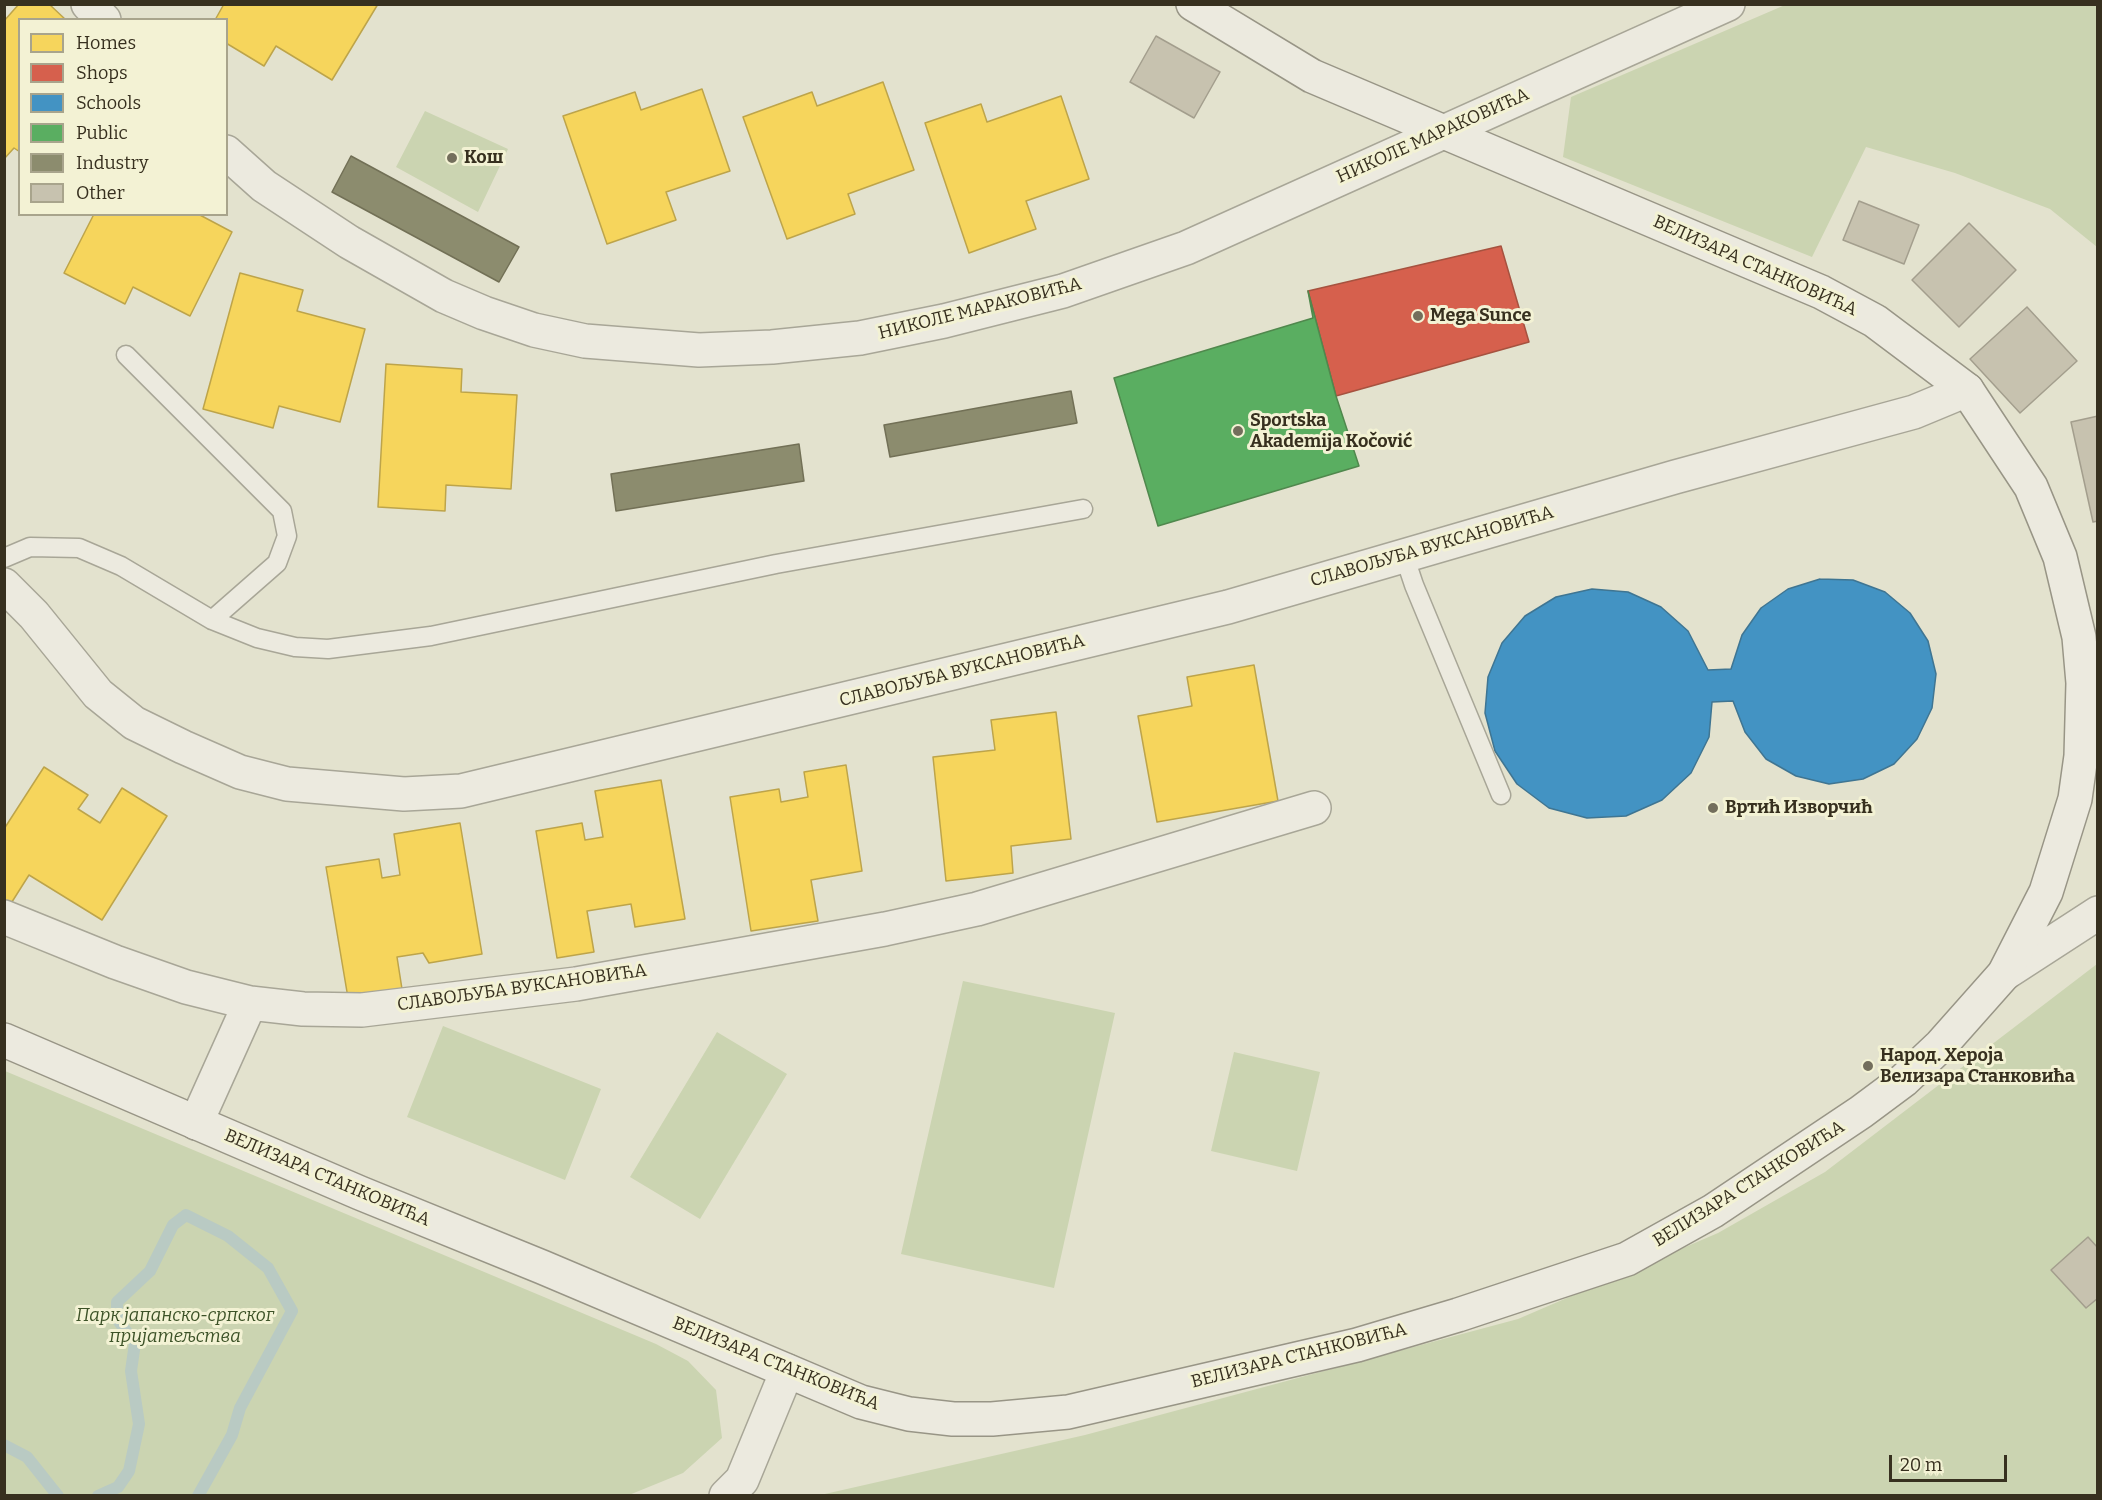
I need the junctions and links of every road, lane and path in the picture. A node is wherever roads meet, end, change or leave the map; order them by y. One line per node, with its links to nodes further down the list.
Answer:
1 (88, 4): 4 (street)
2 (1193, 4): 5 (street, ВЕЛИЗАРА СТАНКОВИЋА)
3 (1728, 4): 5 (street, НИКОЛЕ МАРАКОВИЋА)
4 (102, 18)
5 (1443, 130): 6 (street, НИКОЛЕ МАРАКОВИЋА); 8 (street, ВЕЛИЗАРА СТАНКОВИЋА)
6 (228, 154)
7 (126, 355): 13 (lane)
8 (1967, 390): 10 (street, СЛАВОЉУБА ВУКСАНОВИЋА); 18 (street, ВЕЛИЗАРА СТАНКОВИЋА)
9 (1083, 509): 13 (lane)
10 (1404, 555): 12 (street, СЛАВОЉУБА ВУКСАНОВИЋА); 14 (lane)
11 (4, 558): 13 (lane)
12 (4, 585)
13 (212, 620)
14 (1501, 795)
15 (1314, 807): 19 (street, СЛАВОЉУБА ВУКСАНОВИЋА)
16 (2097, 913): 18 (street)
17 (4, 916): 19 (street, СЛАВОЉУБА ВУКСАНОВИЋА)
18 (2004, 974): 22 (street, ВЕЛИЗАРА СТАНКОВИЋА)
19 (250, 1003): 21 (street)
20 (4, 1040): 21 (street, ВЕЛИЗАРА СТАНКОВИЋА)
21 (196, 1123): 22 (street, ВЕЛИЗАРА СТАНКОВИЋА)
22 (787, 1371): 23 (street)
23 (726, 1496)

